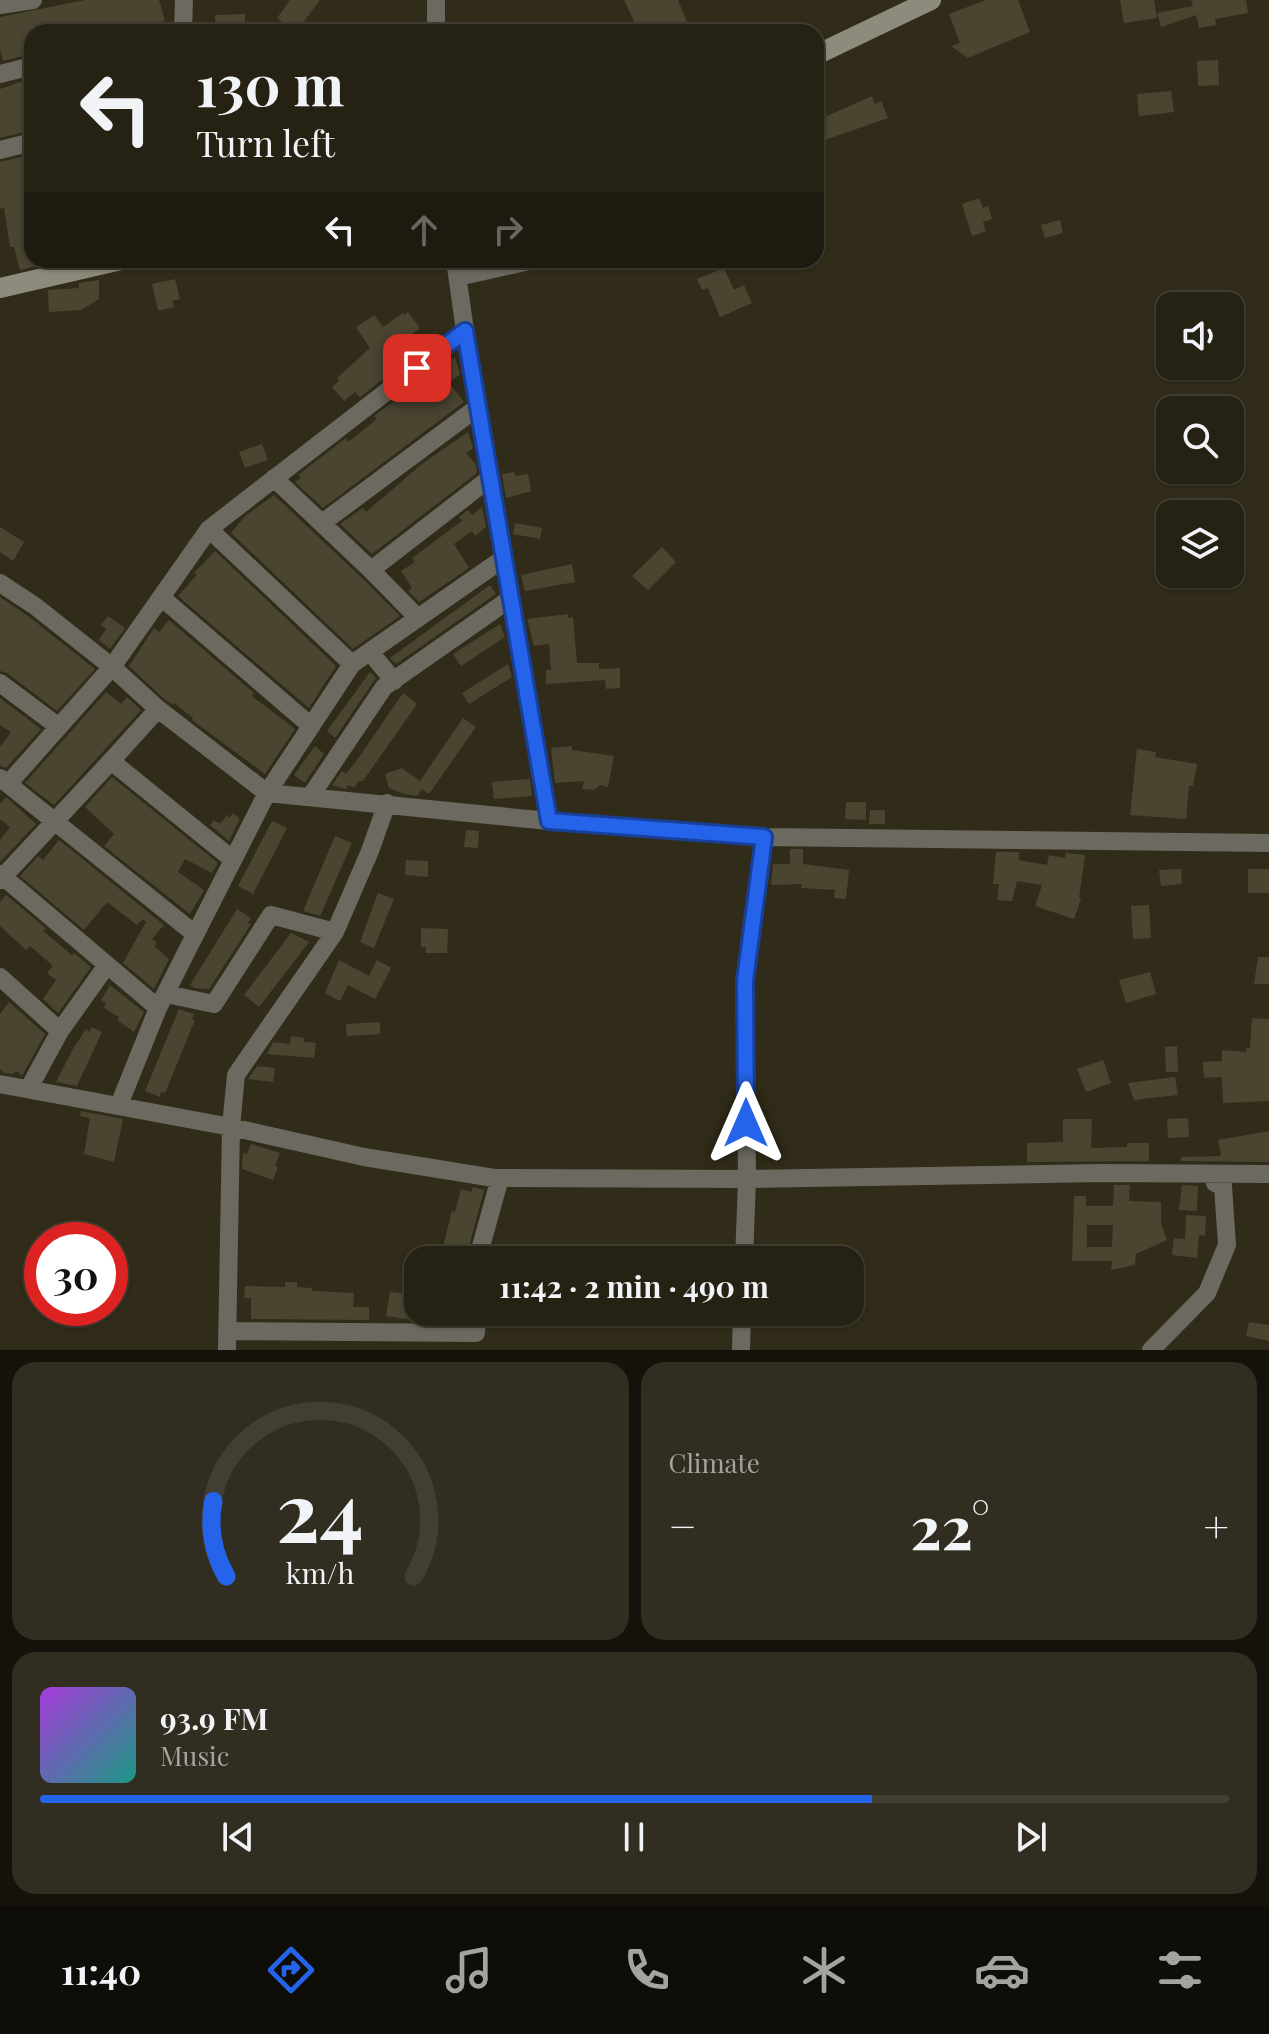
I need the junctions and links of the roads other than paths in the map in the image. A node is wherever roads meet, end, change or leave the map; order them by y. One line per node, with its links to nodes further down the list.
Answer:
1 (33, 0): 5 (street)
2 (184, 0): 6 (street)
3 (436, 0): 7 (street)
4 (931, 0): 8 (main road)
5 (0, 5)
6 (183, 24)
7 (436, 24)
8 (824, 51)
9 (24, 68): 10 (street)
10 (0, 74)
11 (24, 144): 12 (street)
12 (0, 150)
13 (86, 268): 15 (main road)
14 (457, 269): 16 (street)
15 (0, 288)
16 (465, 331): 17 (street); 18 (street)
17 (478, 407): 19 (street); 20 (street)
18 (274, 478): 20 (street); 21 (street)
19 (490, 478): 22 (street); 23 (street)
20 (322, 523): 23 (street)
21 (209, 529): 25 (street); 29 (street)
22 (504, 558): 26 (street); 27 (street)
23 (371, 570): 27 (street)
24 (0, 583): 30 (street)
25 (161, 597): 30 (street); 34 (street)
26 (511, 598): 31 (street); 41 (street)
27 (418, 618): 28 (street)
28 (370, 652): 29 (street); 31 (street)
29 (352, 664): 34 (street)
30 (112, 667): 33 (street); 35 (street)
31 (394, 681): 39 (street)
32 (0, 683): 35 (street)
33 (158, 709): 36 (street); 38 (street)
34 (311, 726): 38 (street)
35 (59, 727): 37 (street)
36 (111, 761): 42 (street); 45 (street)
37 (4, 781): 42 (street)
38 (267, 793): 39 (street); 45 (street)
39 (310, 797): 40 (street)
40 (387, 803): 41 (street); 47 (street)
41 (549, 821): 43 (street)
42 (54, 822): 46 (street); 48 (street)
43 (764, 837): 44 (street); 60 (street)
44 (1269, 843)
45 (232, 859): 48 (street)
46 (1, 877): 49 (street)
47 (335, 932): 51 (street); 56 (street)
48 (195, 934): 51 (street)
49 (107, 965): 51 (street); 52 (street)
50 (2, 983): 52 (street)
51 (162, 1001): 55 (street)
52 (60, 1031): 54 (street)
53 (0, 1084): 54 (street)
54 (29, 1088): 55 (street)
55 (119, 1105): 56 (street)
56 (231, 1127): 59 (street); 65 (street)
57 (1215, 1174): 58 (street); 60 (street); 68 (street)
58 (1269, 1174)
59 (500, 1178): 60 (street); 61 (street)
60 (747, 1179): 62 (street)
61 (481, 1246)
62 (745, 1246)
63 (476, 1326): 65 (street)
64 (742, 1326): 67 (street)
65 (227, 1331): 66 (street)
66 (227, 1350)
67 (741, 1350)
68 (1151, 1350)

